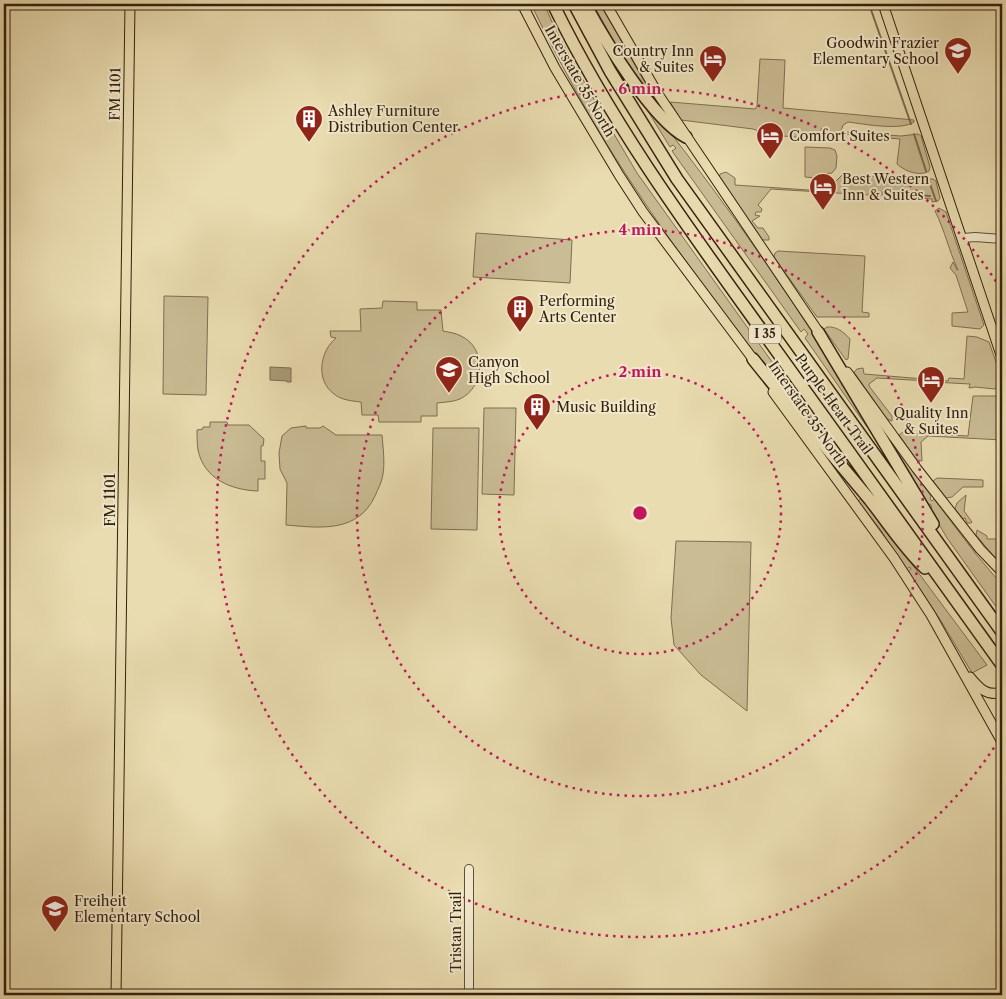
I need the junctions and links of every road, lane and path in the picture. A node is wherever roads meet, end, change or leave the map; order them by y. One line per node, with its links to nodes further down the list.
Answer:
1 (130, 4): 24 (main road, FM 1101 / FM 1101)
2 (522, 4): 13 (main road, Interstate 35 North)
3 (553, 4): 16 (highway, Purple Heart Trail / I 35)
4 (574, 4): 14 (highway, Purple Heart Trail / I 35)
5 (585, 4): 8 (highway)
6 (606, 4): 8 (main road)
7 (883, 4): 9 (main road)
8 (686, 137): 11 (main road)
9 (963, 238): 10 (street); 12 (main road)
10 (1002, 239)
11 (818, 332): 14 (highway); 15 (main road)
12 (1002, 358)
13 (753, 359): 16 (highway); 19 (main road, Interstate 35 North)
14 (949, 556): 17 (highway, Purple Heart Trail / I 35)
15 (1002, 572)
16 (943, 584): 18 (highway, Purple Heart Trail / I 35)
17 (1002, 632)
18 (1002, 665)
19 (961, 667): 20 (main road); 22 (main road, Interstate 35 North)
20 (1002, 692)
21 (1002, 725): 22 (main road)
22 (1000, 737)
23 (469, 869): 25 (street, Tristan Trail)
24 (116, 995)
25 (469, 995)

